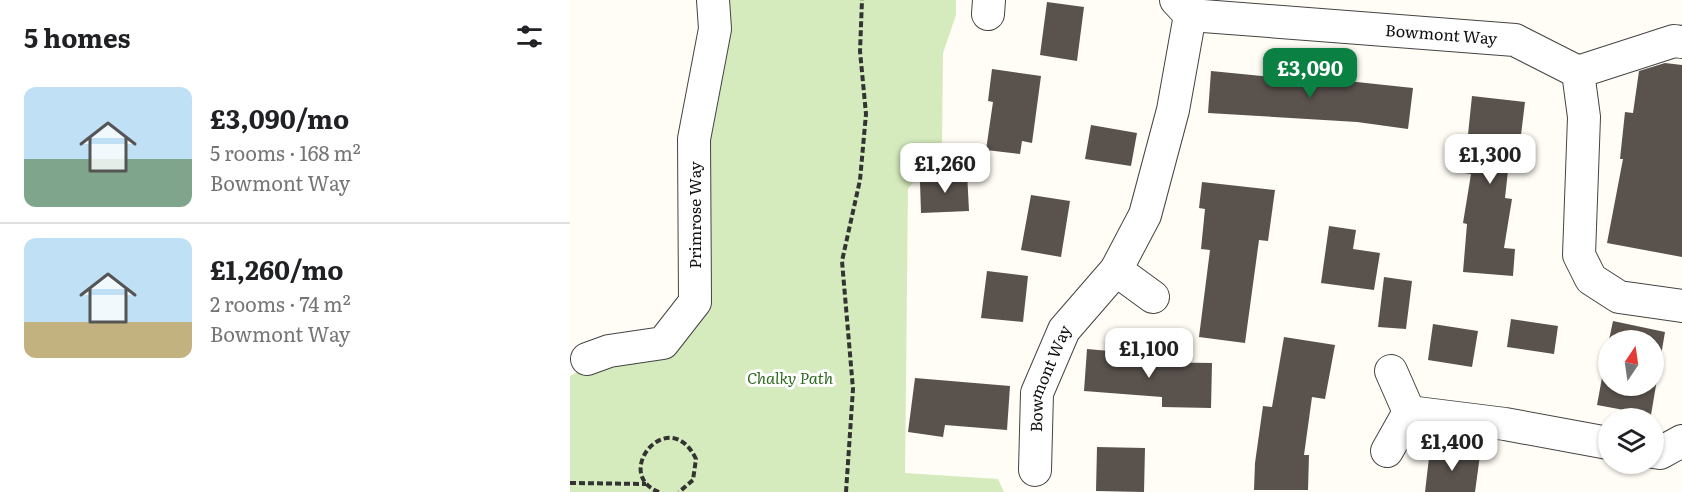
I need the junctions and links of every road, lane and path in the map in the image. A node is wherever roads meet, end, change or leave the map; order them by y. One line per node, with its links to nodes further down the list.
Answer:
1 (713, 0): 9 (street, Primrose Way)
2 (862, 0): 21 (path)
3 (1183, 8): 5 (street, Bowmont Way); 6 (street, Bowmont Way)
4 (1682, 42): 5 (street)
5 (1578, 72): 8 (street)
6 (1116, 270): 7 (street); 16 (street, Bowmont Way)
7 (1153, 297)
8 (1682, 306)
9 (587, 359)
10 (1391, 371): 11 (street)
11 (1409, 412): 12 (street); 14 (street)
12 (1598, 441)
13 (1682, 441): 15 (street)
14 (1387, 451)
15 (1664, 451)
16 (1035, 470)
17 (570, 483): 18 (path)
18 (647, 484): 19 (path); 20 (path)
19 (659, 492)
20 (679, 492)
21 (846, 492)

